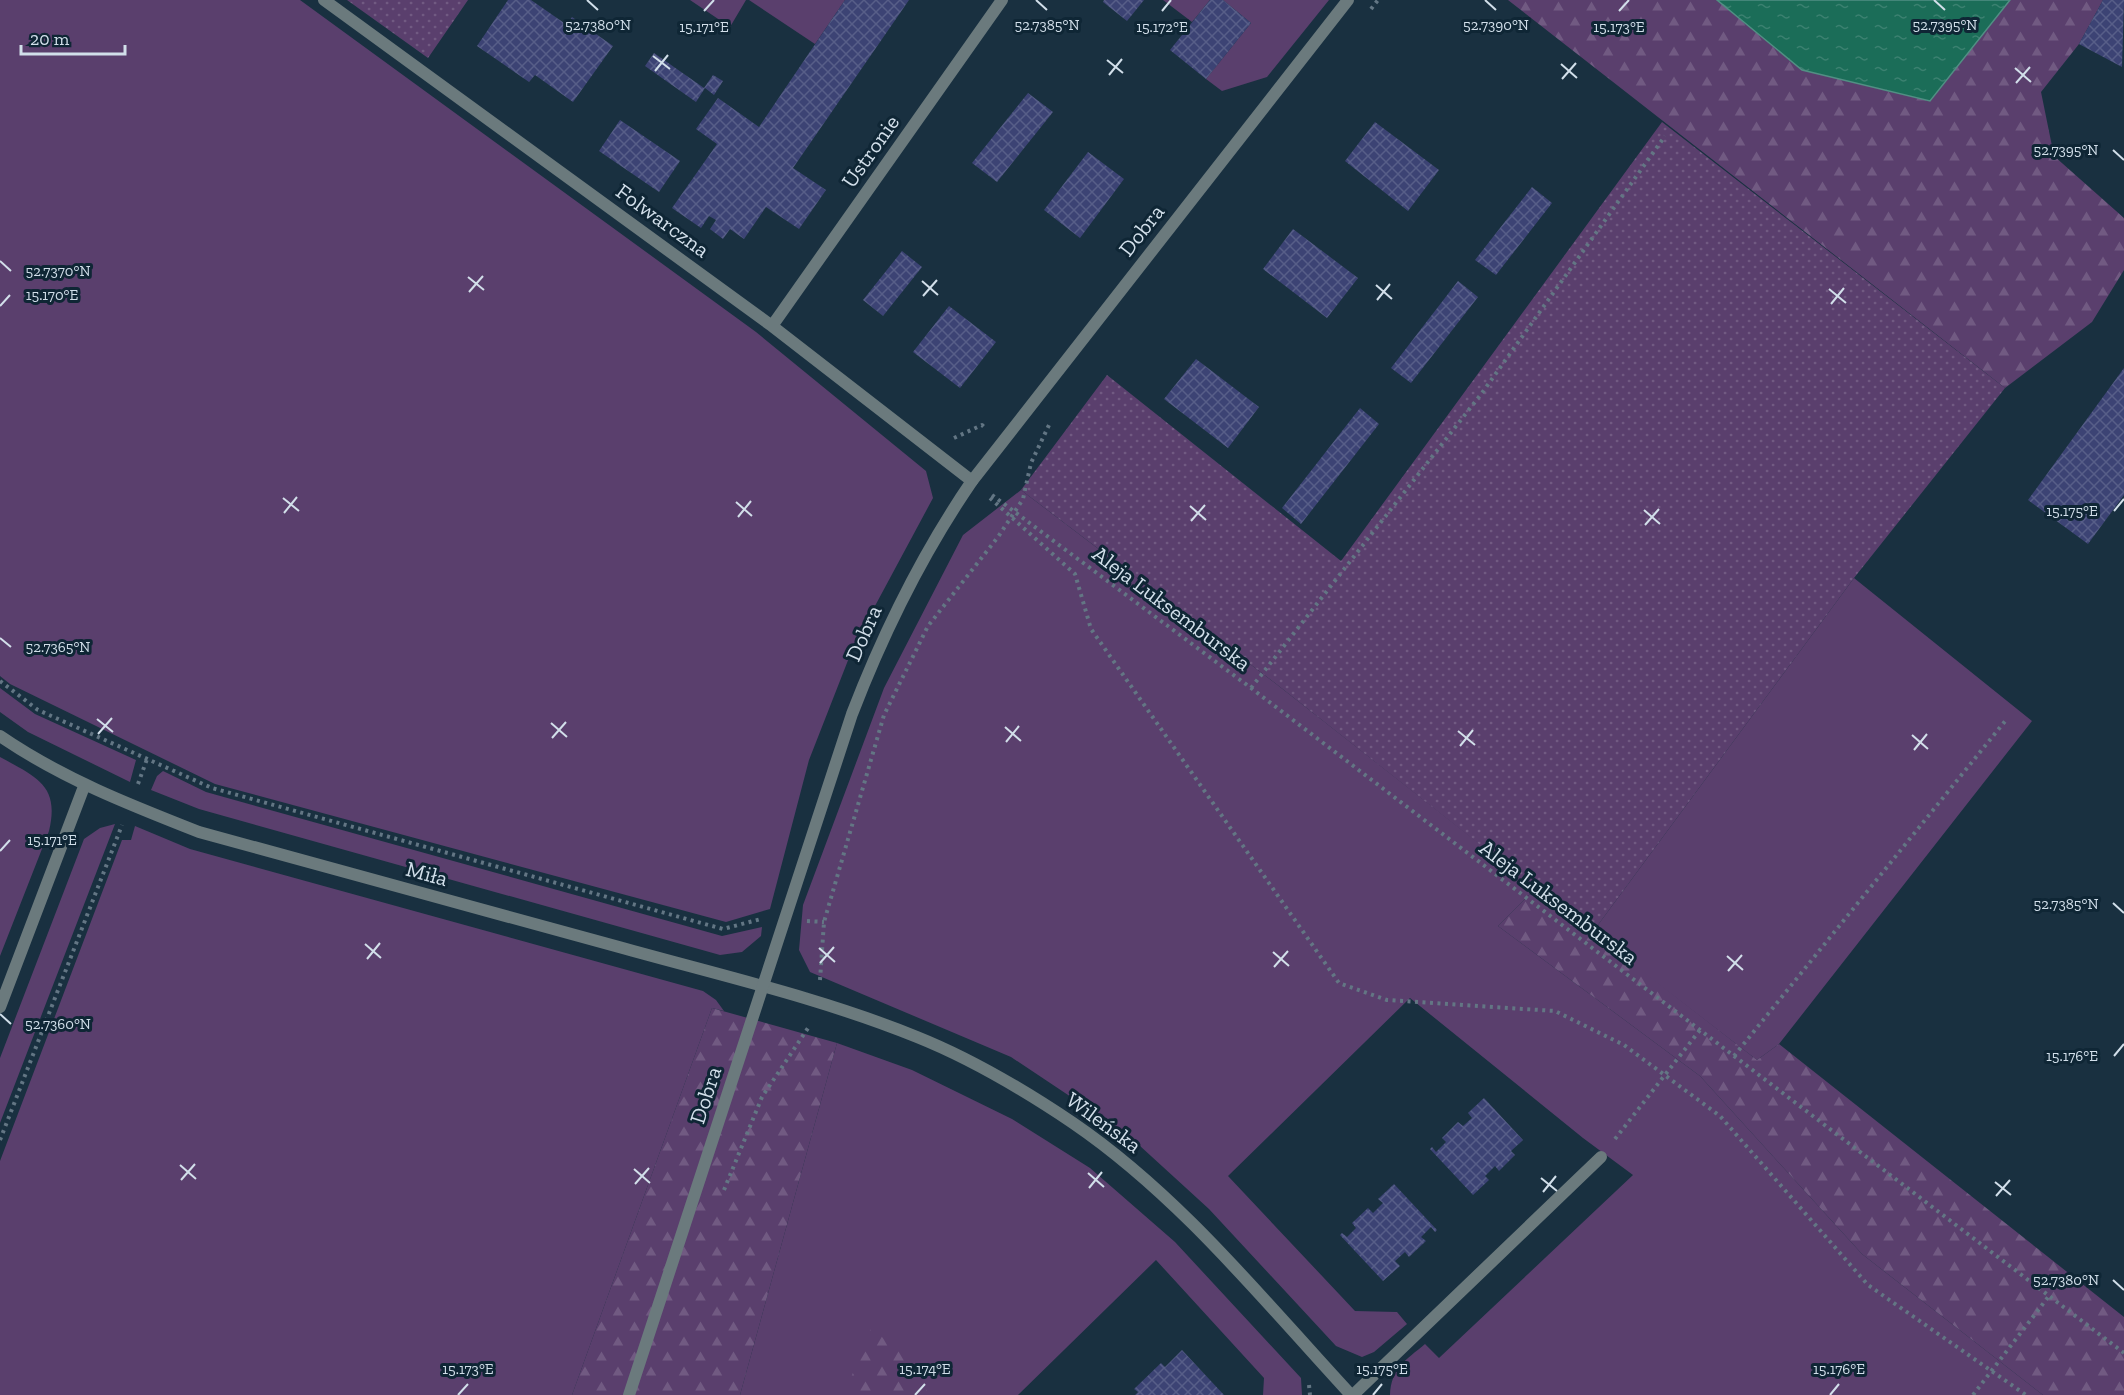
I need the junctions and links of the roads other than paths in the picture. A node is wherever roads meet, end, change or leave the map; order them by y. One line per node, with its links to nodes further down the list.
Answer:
1 (324, 0): 4 (street, Folwarczna)
2 (1002, 0): 4 (street, Ustronie)
3 (1348, 0): 5 (street, Dobra)
4 (772, 326): 5 (street, Folwarczna)
5 (972, 481): 8 (street, Dobra)
6 (0, 736): 7 (street, Miła)
7 (85, 784): 8 (street, Miła); 9 (street)
8 (763, 987): 11 (street, Dobra); 12 (street, Wileńska)
9 (0, 1006)
10 (1601, 1157): 12 (street)
11 (629, 1395)
12 (1352, 1395)

